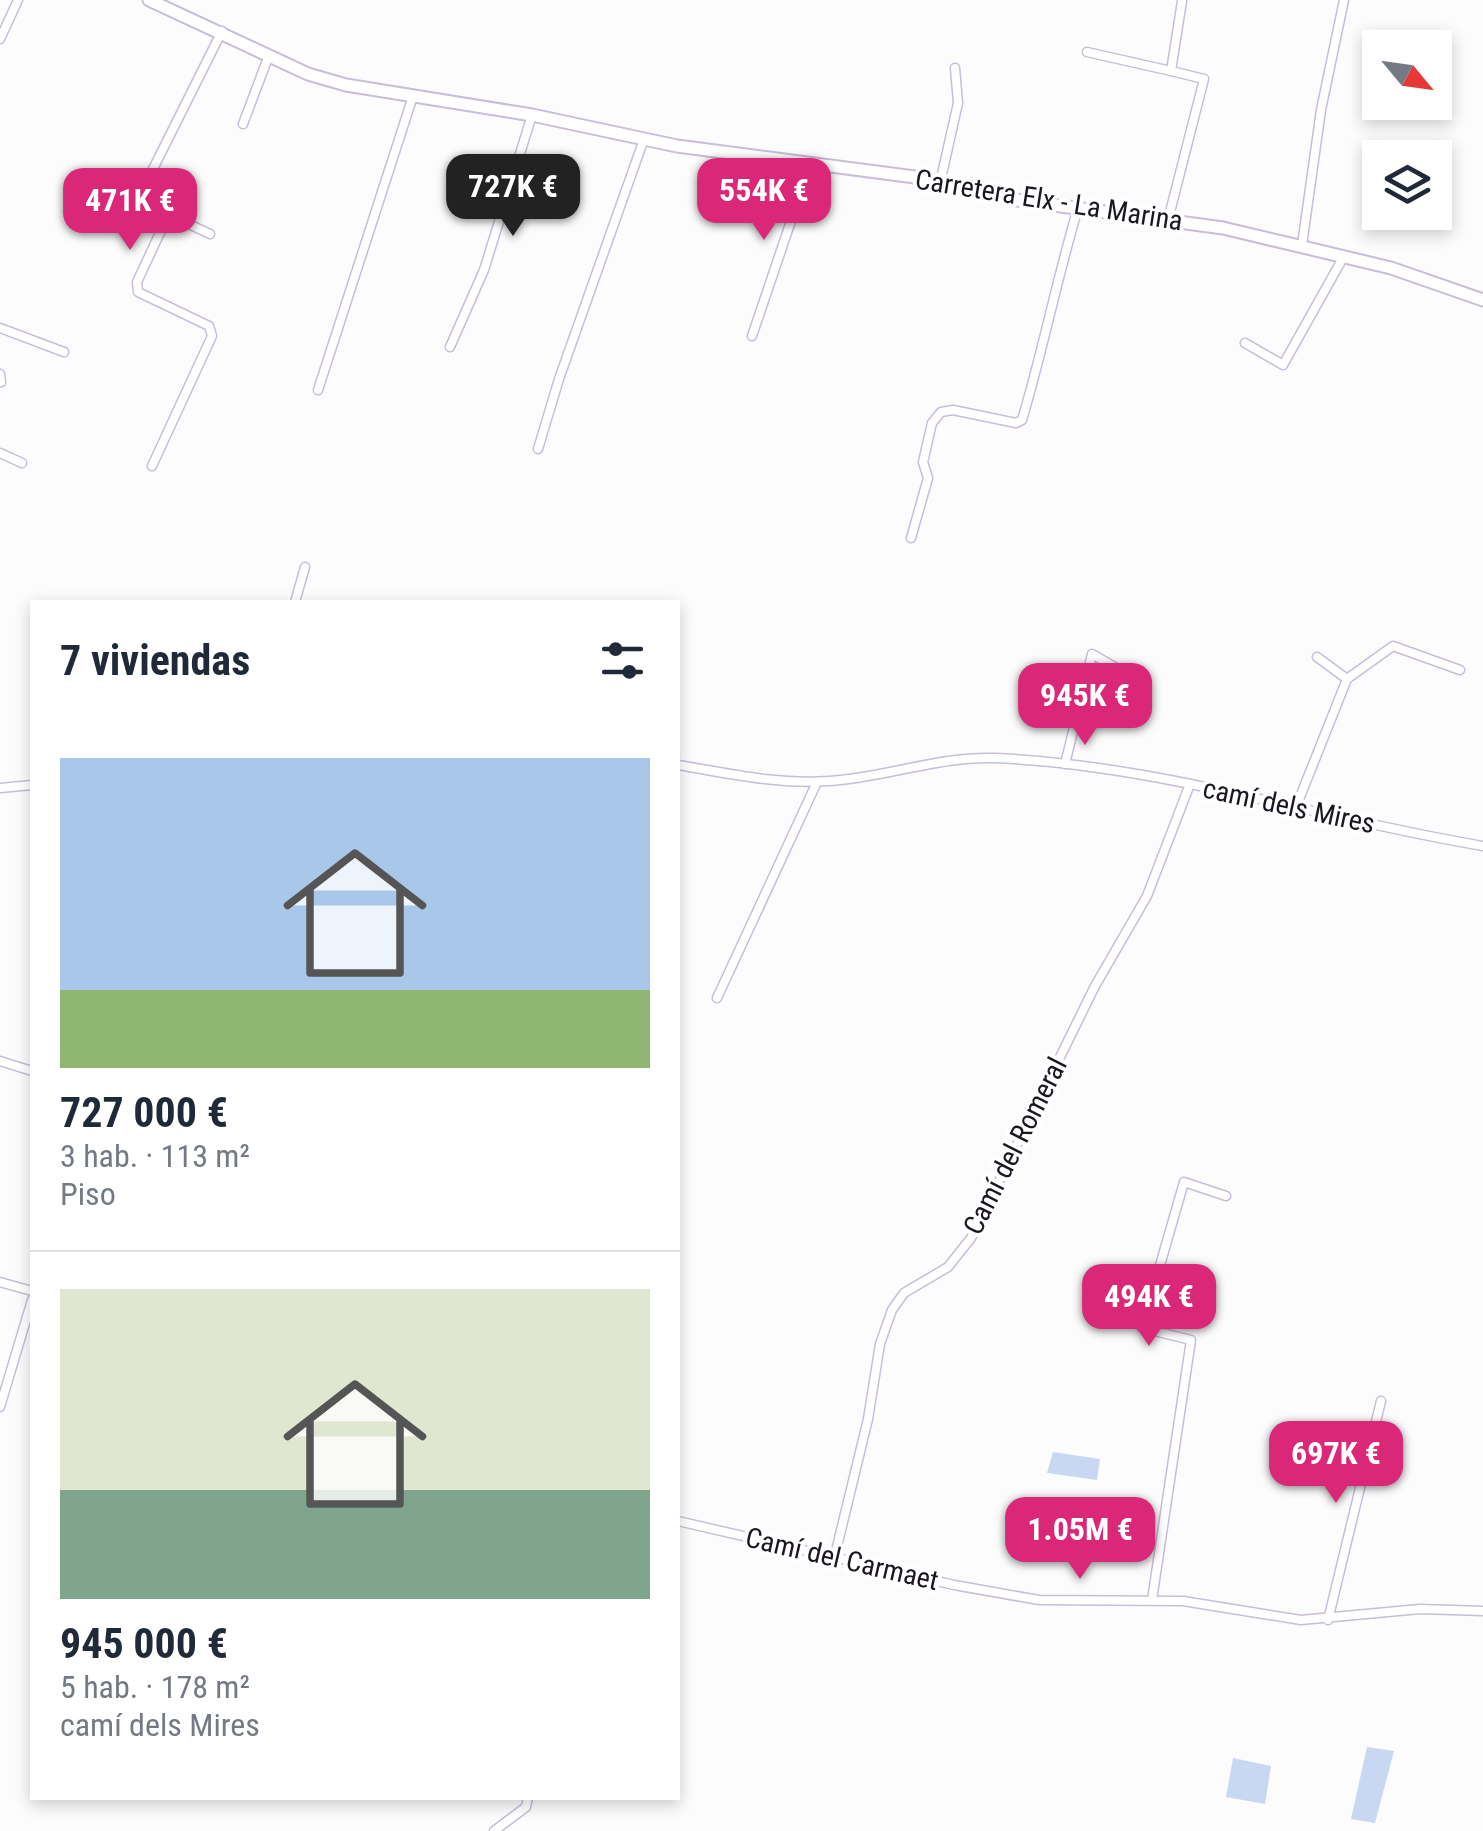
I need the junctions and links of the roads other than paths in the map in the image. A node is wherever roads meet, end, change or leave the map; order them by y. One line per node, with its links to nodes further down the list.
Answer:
1 (18, 0): 6 (street)
2 (150, 0): 5 (main road, Carretera Elx - La Marina)
3 (1182, 0): 10 (street)
4 (1344, 0): 21 (street)
5 (222, 32): 8 (main road, Carretera Elx - La Marina); 18 (street)
6 (0, 39)
7 (1087, 52): 10 (street)
8 (269, 54): 11 (main road, Carretera Elx - La Marina); 13 (street)
9 (955, 68): 16 (street)
10 (1171, 71): 19 (street)
11 (412, 96): 12 (main road, Carretera Elx - La Marina); 31 (street)
12 (532, 115): 14 (main road, Carretera Elx - La Marina); 27 (street)
13 (242, 124)
14 (644, 139): 15 (main road, Carretera Elx - La Marina); 32 (street)
15 (812, 162): 16 (main road, Carretera Elx - La Marina); 25 (street)
16 (940, 183): 17 (main road, Carretera Elx - La Marina)
17 (1078, 208): 19 (main road, Carretera Elx - La Marina); 36 (street)
18 (165, 213): 20 (street); 35 (street)
19 (1168, 220): 21 (main road, Carretera Elx - La Marina)
20 (210, 234)
21 (1302, 244): 22 (main road, Carretera Elx - La Marina)
22 (1344, 256): 23 (main road, Carretera Elx - La Marina); 26 (street)
23 (1483, 300)
24 (0, 328): 28 (street)
25 (752, 336)
26 (1245, 342)
27 (450, 347)
28 (64, 352)
29 (0, 374): 30 (street)
30 (1, 382)
31 (318, 390)
32 (538, 450)
33 (0, 453): 34 (street)
34 (22, 464)
35 (152, 466)
36 (911, 538)
37 (305, 567): 38 (street)
38 (296, 600)
39 (1317, 657): 42 (street)
40 (1460, 670): 42 (street)
41 (1127, 674): 43 (street)
42 (1347, 679): 49 (street)
43 (1065, 764): 45 (street, camí dels Mires); 46 (street, camí dels Mires)
44 (680, 765): 45 (street, camí dels Mires)
45 (817, 782): 51 (street)
46 (1190, 784): 49 (street, camí dels Mires); 61 (street, Camí del Romeral)
47 (30, 785): 48 (street)
48 (0, 788)
49 (1296, 807): 50 (street, camí dels Mires)
50 (1483, 846)
51 (717, 998)
52 (0, 1061): 53 (street)
53 (30, 1070)
54 (1226, 1196): 62 (street)
55 (0, 1282): 56 (street)
56 (30, 1290)
57 (30, 1307): 59 (street)
58 (1381, 1401): 64 (street)
59 (0, 1407)
60 (680, 1521): 61 (street, Camí del Carmaet)
61 (836, 1556): 62 (street, Camí del Carmaet)
62 (1152, 1600): 64 (street, Camí del Carmaet)
63 (1483, 1611): 64 (street, Camí del Carmaet)
64 (1328, 1620)
65 (528, 1800): 66 (street)
66 (494, 1831)

